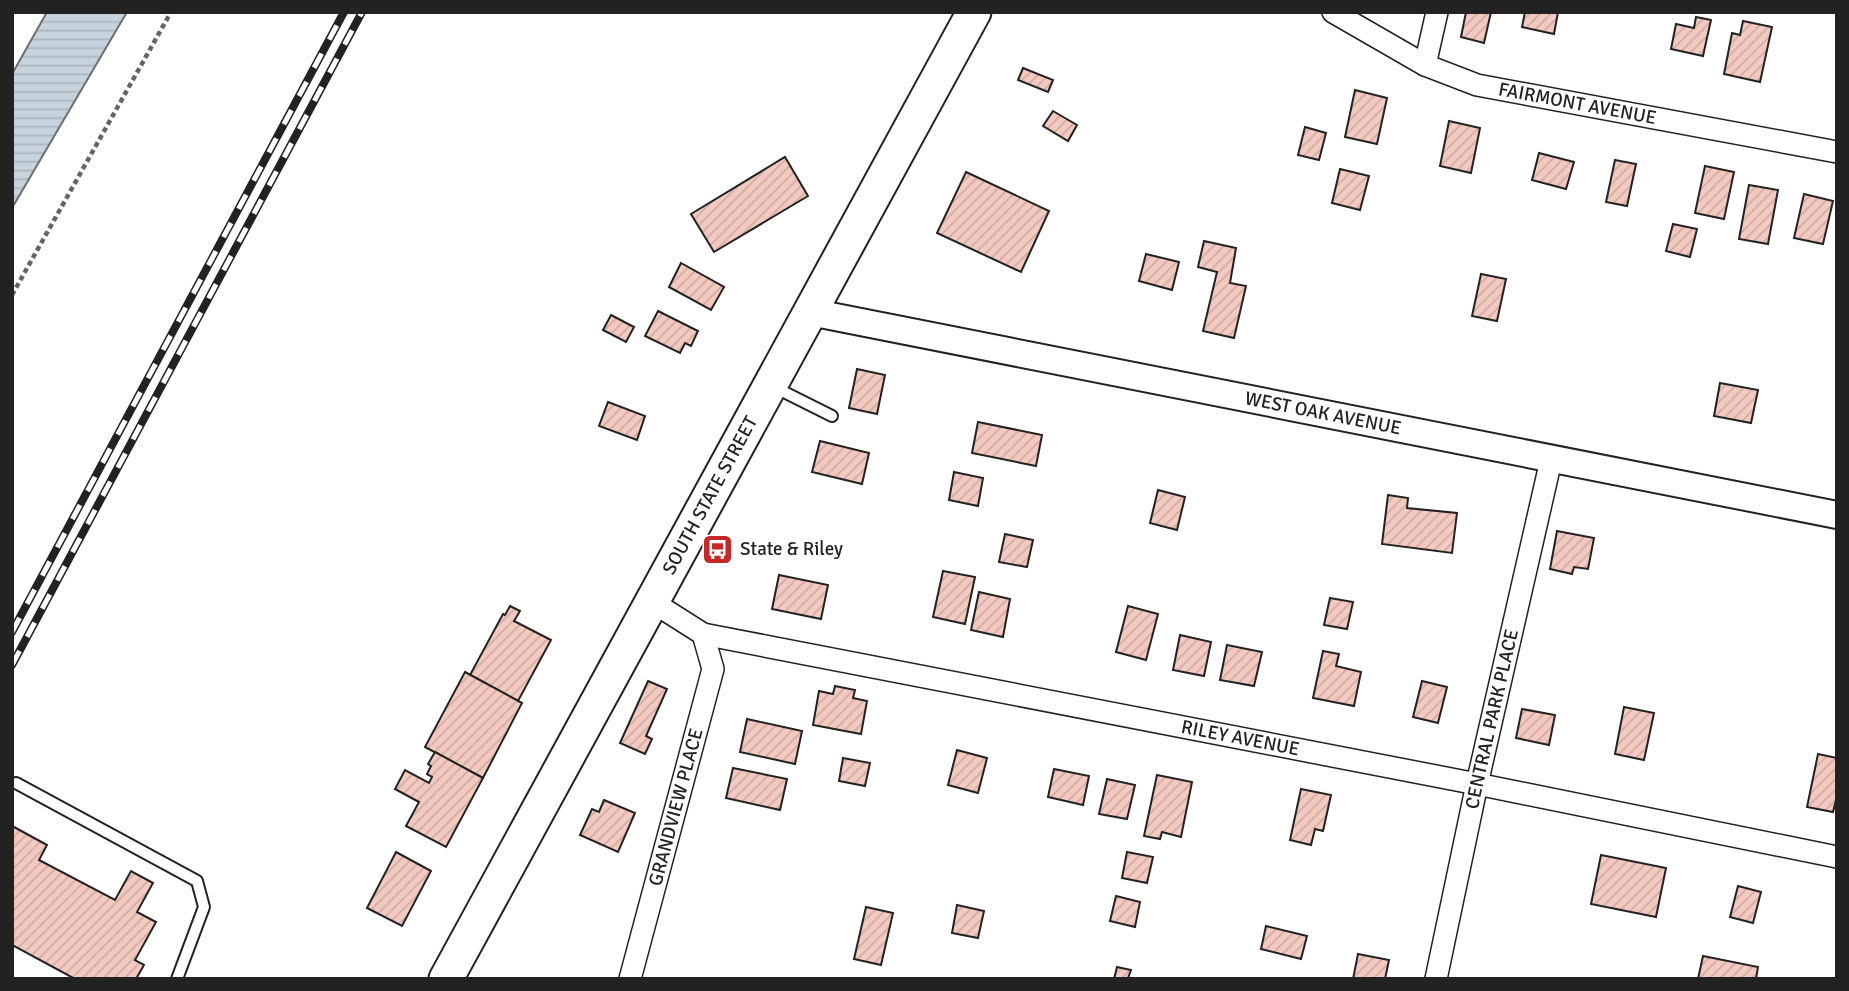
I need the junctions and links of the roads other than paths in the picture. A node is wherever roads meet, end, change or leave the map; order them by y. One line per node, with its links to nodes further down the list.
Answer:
1 (974, 12): 6 (main road, SOUTH STATE STREET)
2 (1333, 12): 4 (street, FAIRMONT AVENUE)
3 (1437, 12): 4 (street)
4 (1426, 65): 5 (street, FAIRMONT AVENUE)
5 (1837, 152)
6 (810, 312): 7 (main road, SOUTH STATE STREET); 9 (street, WEST OAK AVENUE)
7 (770, 385): 8 (lane); 11 (main road, SOUTH STATE STREET)
8 (832, 416)
9 (1551, 460): 10 (street, WEST OAK AVENUE); 14 (street, CENTRAL PARK PLACE)
10 (1837, 515)
11 (651, 601): 12 (street, RILEY AVENUE); 17 (main road, SOUTH STATE STREET)
12 (703, 634): 14 (street, RILEY AVENUE); 18 (street, GRANDVIEW PLACE)
13 (16, 783): 16 (lane)
14 (1477, 784): 15 (street, RILEY AVENUE); 19 (street, CENTRAL PARK PLACE)
15 (1837, 857)
16 (177, 979)
17 (446, 979)
18 (630, 979)
19 (1436, 979)

